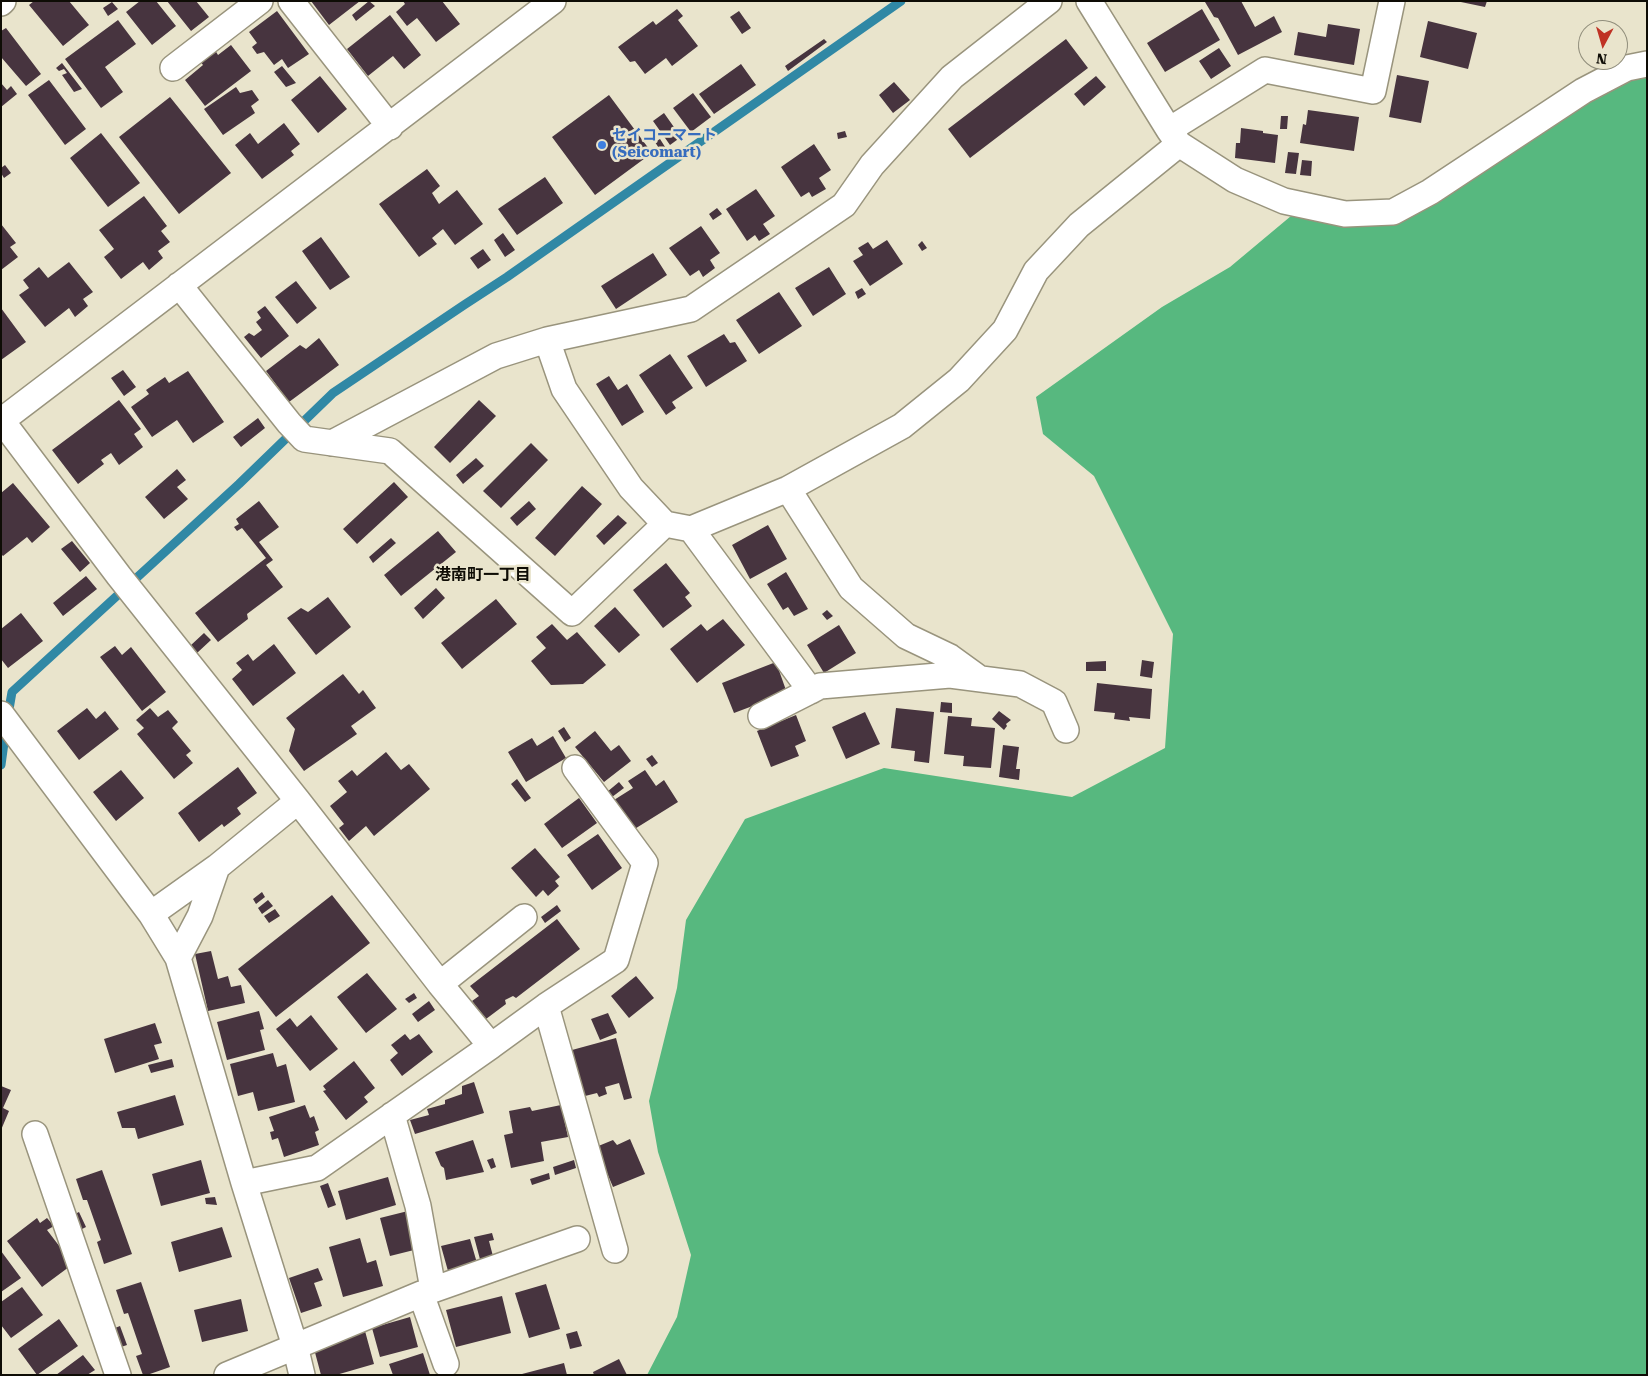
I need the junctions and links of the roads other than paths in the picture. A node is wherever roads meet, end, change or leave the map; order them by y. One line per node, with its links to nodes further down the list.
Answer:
1 (260, 1): 8 (street)
2 (291, 1): 9 (street)
3 (553, 1): 9 (street)
4 (1049, 1): 12 (street)
5 (1089, 1): 10 (street)
6 (1392, 1): 10 (street)
7 (1647, 64): 10 (street)
8 (173, 68)
9 (390, 127): 11 (street)
10 (1174, 137): 15 (street)
11 (179, 285): 13 (street); 14 (street)
12 (547, 340): 14 (street); 16 (street)
13 (2, 421): 24 (street)
14 (332, 442): 16 (street)
15 (788, 490): 17 (street); 18 (street)
16 (665, 524): 17 (street)
17 (691, 529): 19 (street)
18 (981, 679): 19 (street); 22 (street)
19 (811, 690): 20 (street)
20 (761, 716)
21 (8, 721): 26 (street)
22 (1066, 730)
23 (575, 768): 30 (street)
24 (298, 801): 25 (street); 29 (street)
25 (217, 868): 26 (street); 28 (street)
26 (151, 914): 28 (street)
27 (524, 917): 29 (street)
28 (178, 958): 34 (street)
29 (440, 984): 31 (street)
30 (546, 1006): 31 (street); 36 (street)
31 (491, 1046): 32 (street)
32 (392, 1115): 34 (street); 37 (street)
33 (35, 1134): 40 (street)
34 (244, 1184): 38 (street)
35 (577, 1238): 37 (street)
36 (615, 1250)
37 (427, 1291): 38 (street); 39 (street)
38 (296, 1346): 41 (street); 42 (street)
39 (446, 1364)
40 (118, 1375)
41 (227, 1375)
42 (302, 1375)

